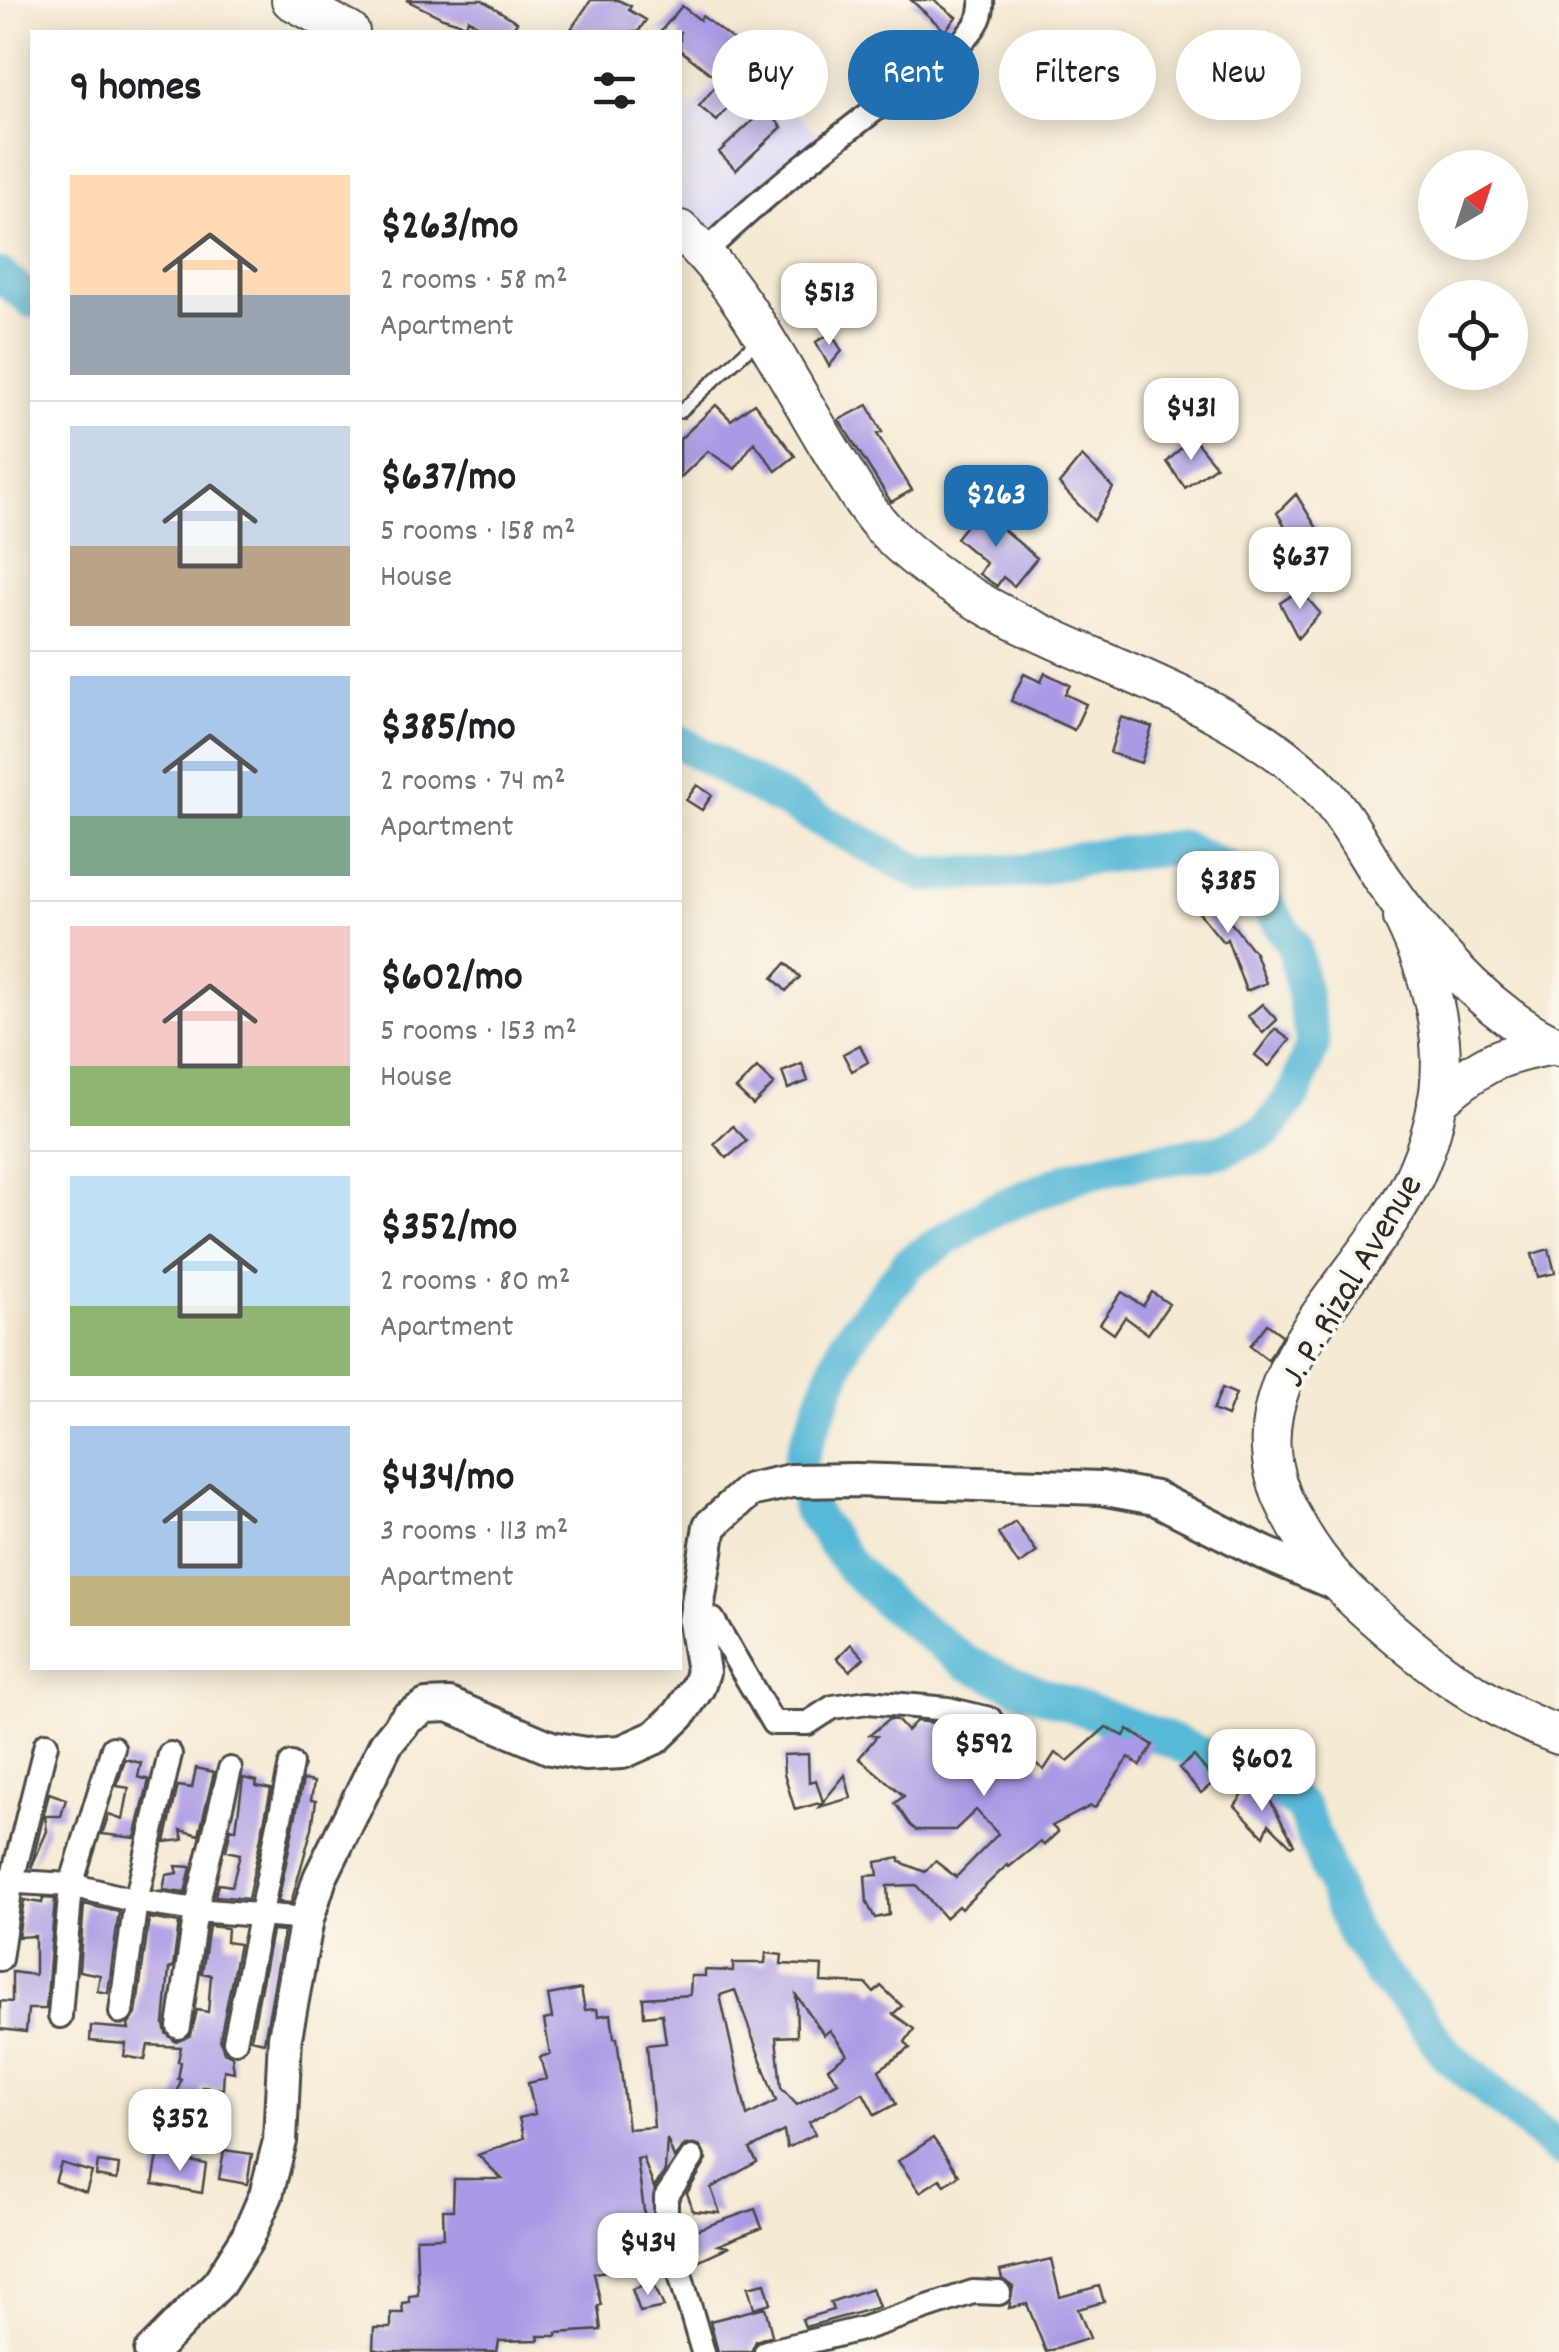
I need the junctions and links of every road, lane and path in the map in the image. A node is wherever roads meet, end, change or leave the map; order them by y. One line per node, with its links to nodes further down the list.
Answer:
1 (291, 0): 3 (main road)
2 (982, 0): 4 (street)
3 (346, 30)
4 (691, 242): 5 (main road)
5 (762, 336): 6 (lane); 7 (main road)
6 (682, 410)
7 (1382, 878): 8 (main road); 9 (main road, J. P. Rizal Avenue)
8 (1557, 1046): 9 (main road)
9 (1436, 1102): 10 (main road, J. P. Rizal Avenue)
10 (1340, 1585): 11 (main road); 13 (main road, J. P. Rizal Avenue)
11 (695, 1622): 12 (street); 24 (main road)
12 (990, 1719)
13 (1559, 1735)
14 (46, 1744): 19 (street)
15 (113, 1748): 20 (street)
16 (170, 1754): 21 (street)
17 (290, 1764): 23 (street)
18 (230, 1769): 22 (street)
19 (6, 1882): 20 (street); 25 (street)
20 (71, 1885): 21 (street); 27 (street)
21 (136, 1901): 22 (street); 26 (street)
22 (196, 1910): 23 (street); 28 (street)
23 (261, 1916): 24 (street); 29 (street)
24 (307, 1918): 32 (main road)
25 (0, 1958)
26 (121, 2012)
27 (60, 2016)
28 (179, 2027)
29 (235, 2041)
30 (692, 2158): 33 (street)
31 (999, 2292): 34 (street)
32 (151, 2352)
33 (703, 2352)
34 (766, 2352)

